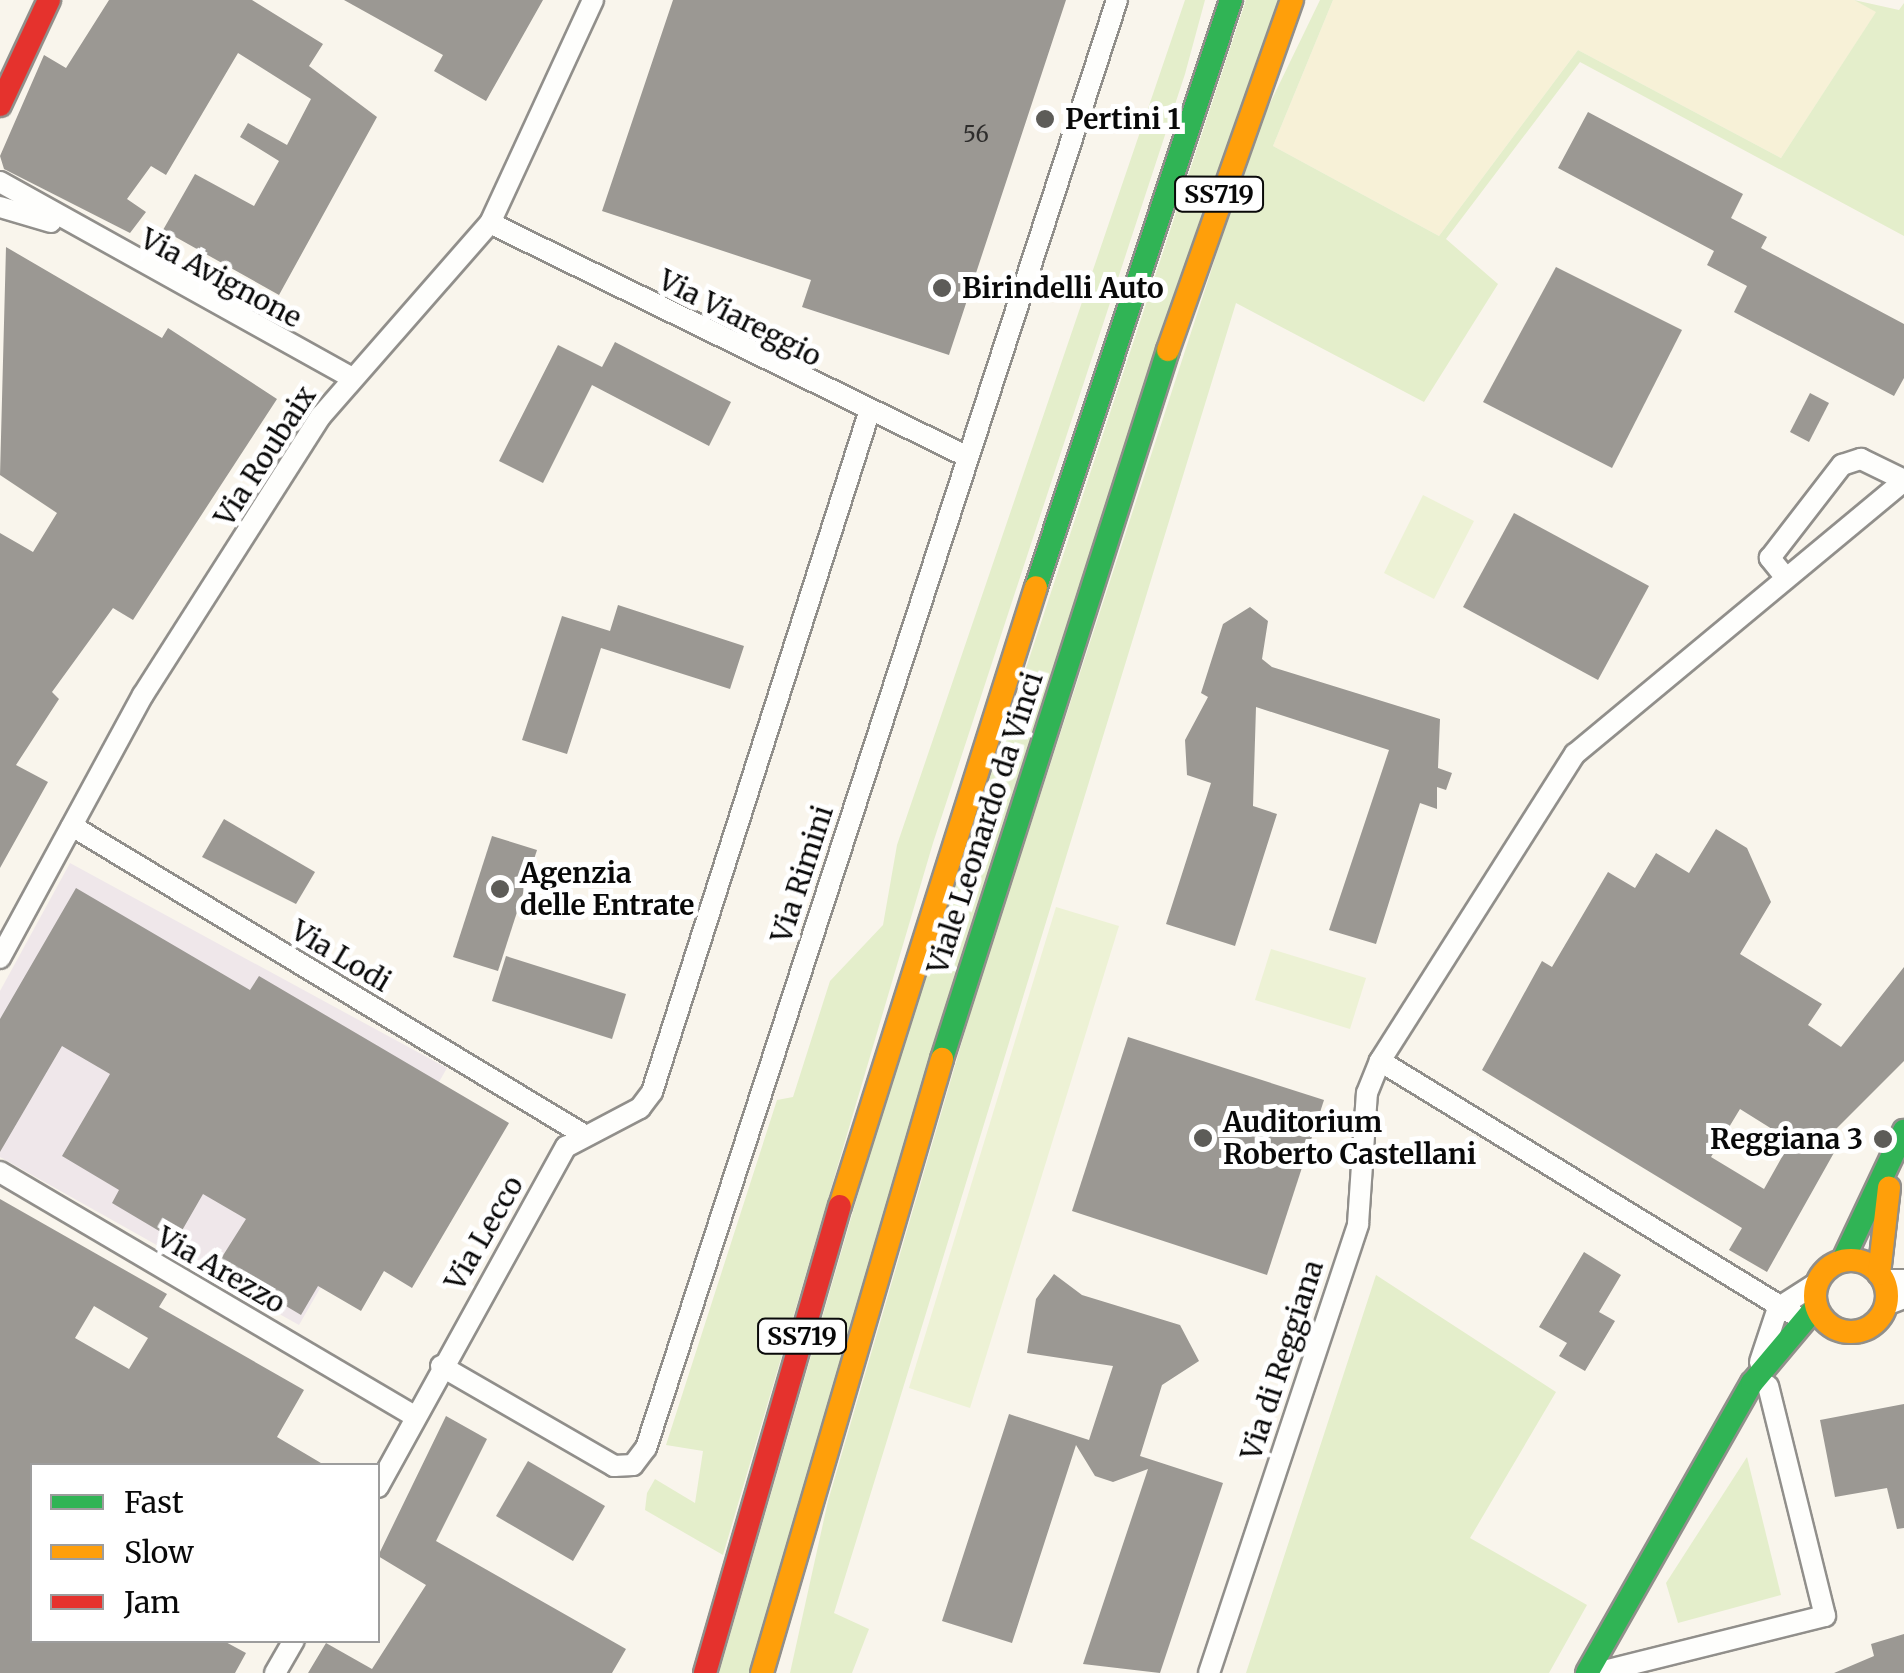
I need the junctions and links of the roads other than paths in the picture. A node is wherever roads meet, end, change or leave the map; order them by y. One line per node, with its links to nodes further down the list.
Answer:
1 (49, 0): 6 (main road)
2 (592, 0): 9 (street, Via Roubaix)
3 (1117, 0): 13 (street, Via Rimini)
4 (1231, 0): 37 (main road, Viale Leonardo da Vinci / SS719)
5 (1292, 0): 34 (main road, Viale Leonardo da Vinci / SS719)
6 (2, 94)
7 (0, 182): 10 (street, Via Avignone)
8 (0, 207): 10 (street, Via Avignone)
9 (490, 223): 11 (street, Via Roubaix); 12 (street, Via Viareggio)
10 (66, 227): 11 (street, Via Avignone)
11 (350, 377): 16 (street, Via Roubaix)
12 (869, 413): 13 (street, Via Viareggio); 20 (street)
13 (968, 457): 30 (street, Via Rimini)
14 (1904, 481): 15 (street, Via di Reggiana); 15 (street, Via di Reggiana)
15 (1786, 578): 18 (street, Via di Reggiana)
16 (72, 826): 17 (street, Via Roubaix); 20 (street, Via Lodi)
17 (0, 958)
18 (1380, 1061): 27 (street); 40 (street, Via di Reggiana)
19 (1904, 1131): 23 (main road)
20 (581, 1133): 30 (street, Via Lecco)
21 (1904, 1157): 24 (main road)
22 (0, 1172): 32 (street, Via Arezzo)
23 (1843, 1260): 24 (main road); 25 (main road)
24 (1889, 1278): 26 (main road)
25 (1817, 1282): 27 (street); 28 (main road)
26 (1895, 1301): 29 (main road)
27 (1778, 1308): 28 (street); 31 (street)
28 (1810, 1314): 29 (main road); 31 (main road)
29 (1835, 1328): 31 (main road)
30 (442, 1366): 32 (street, Via Lecco)
31 (1760, 1385): 41 (main road); 42 (street)
32 (415, 1416): 33 (street, Via Lecco)
33 (380, 1484)
34 (784, 1598): 38 (main road, Viale Leonardo da Vinci / SS719); 39 (main road)
35 (292, 1643): 36 (street)
36 (276, 1673)
37 (704, 1673)
38 (762, 1673)
39 (776, 1673)
40 (1210, 1673)
41 (1587, 1673)
42 (1596, 1673)

